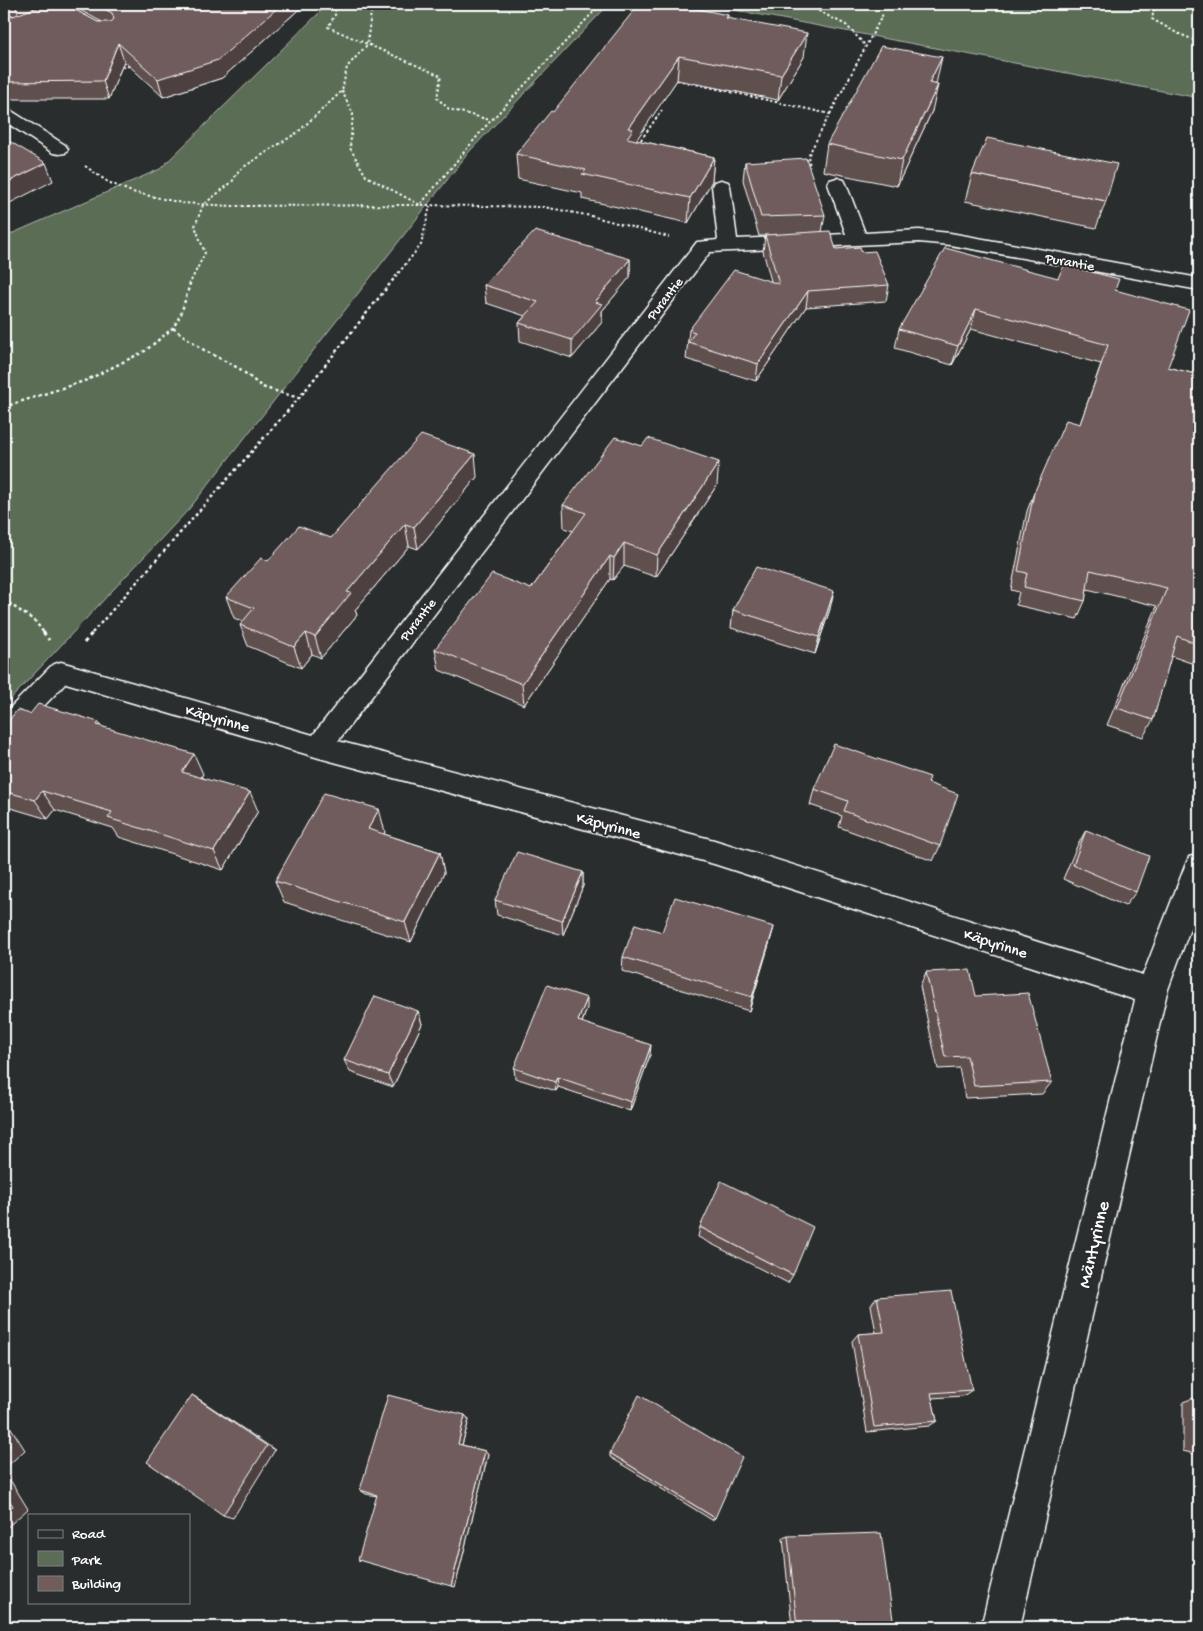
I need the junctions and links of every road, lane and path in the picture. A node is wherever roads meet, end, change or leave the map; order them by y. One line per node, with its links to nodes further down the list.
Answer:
1 (334, 4): 10 (path)
2 (372, 4): 10 (path)
3 (601, 4): 19 (path)
4 (806, 4): 11 (path)
5 (1155, 4): 9 (path)
6 (72, 10): 8 (street)
7 (883, 14): 11 (path)
8 (4, 18)
9 (1199, 42)
10 (367, 46): 15 (path); 19 (path)
11 (866, 46): 18 (path)
12 (142, 65): 13 (path)
13 (115, 67)
14 (671, 79): 18 (path)
15 (342, 90): 24 (path); 25 (path)
16 (662, 110): 20 (path)
17 (4, 114): 21 (street)
18 (830, 114): 22 (path)
19 (490, 120): 25 (path)
20 (638, 144)
21 (59, 149): 24 (path)
22 (837, 184): 27 (street)
23 (721, 186): 29 (street)
24 (203, 204): 25 (path); 31 (path)
25 (420, 205): 26 (path)
26 (430, 206): 28 (path); 32 (path)
27 (858, 239): 29 (street, Purantie); 30 (street, Purantie)
28 (704, 246): 29 (street, Purantie); 37 (street, Purantie)
29 (728, 246)
30 (1199, 284)
31 (173, 328): 32 (path); 33 (path)
32 (299, 398): 35 (path)
33 (4, 407)
34 (4, 600): 35 (path)
35 (64, 668): 36 (street); 37 (street, Käpyrinne)
36 (4, 731)
37 (318, 747): 39 (street, Käpyrinne)
38 (1199, 866): 39 (street, Mäntyrinne)
39 (1152, 992): 40 (street, Mäntyrinne)
40 (1002, 1627)

